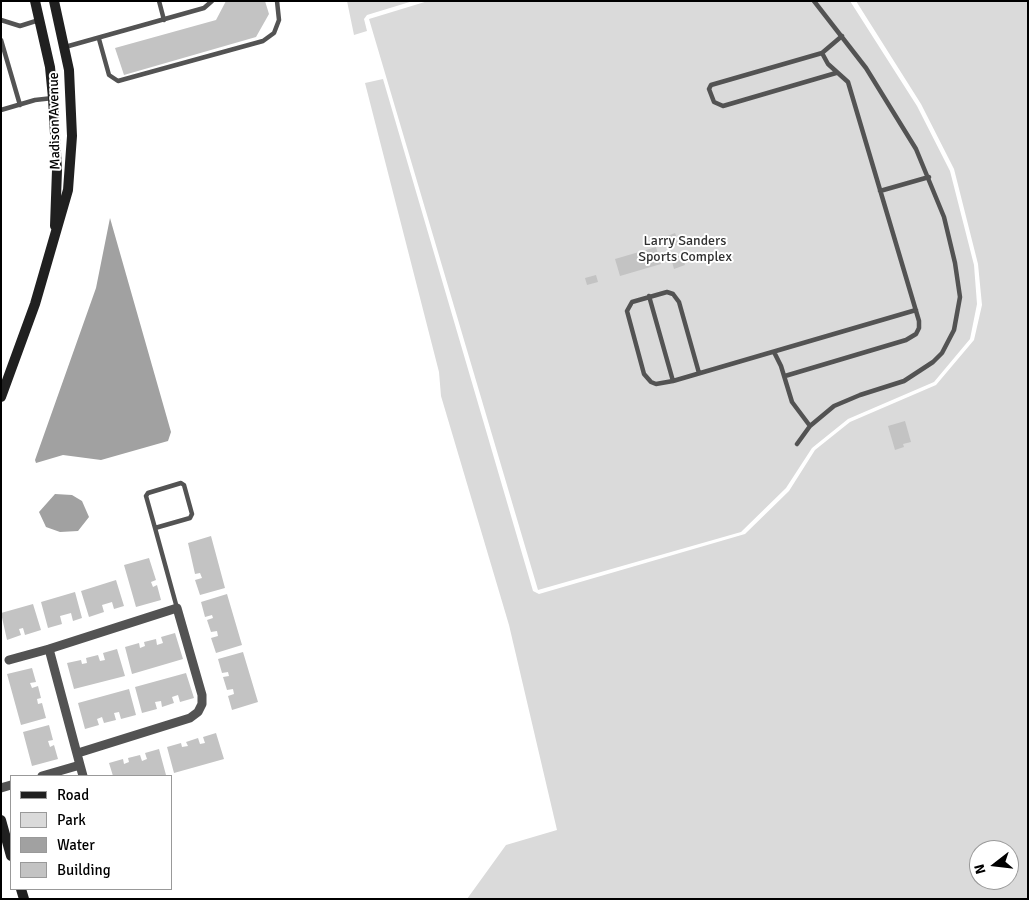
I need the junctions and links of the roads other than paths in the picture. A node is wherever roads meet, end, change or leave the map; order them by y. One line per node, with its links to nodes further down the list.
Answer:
1 (35, 1): 8 (main road, Madison Avenue)
2 (54, 1): 13 (main road, Madison Avenue)
3 (159, 1): 9 (lane)
4 (212, 1): 9 (lane)
5 (277, 1): 11 (lane)
6 (814, 1): 10 (lane)
7 (1, 20): 8 (lane)
8 (40, 20): 16 (main road, Madison Avenue)
9 (164, 20): 11 (lane)
10 (842, 36): 14 (lane); 19 (lane)
11 (99, 39): 13 (lane)
12 (1, 40): 17 (lane)
13 (65, 47): 21 (main road, Madison Avenue)
14 (822, 53): 15 (lane); 15 (lane)
15 (836, 73): 20 (lane)
16 (53, 98): 17 (lane); 21 (main road, Madison Avenue)
17 (20, 104): 18 (lane)
18 (1, 110)
19 (929, 177): 20 (lane); 29 (lane)
20 (880, 191): 23 (lane)
21 (54, 240): 28 (main road, Madison Avenue)
22 (649, 296): 25 (lane); 27 (lane); 27 (lane)
23 (916, 310): 24 (lane); 26 (lane)
24 (774, 352): 25 (lane); 26 (lane)
25 (699, 373): 27 (lane)
26 (785, 376): 29 (lane)
27 (673, 381)
28 (1, 397)
29 (810, 426): 30 (lane)
30 (797, 444)
31 (155, 528): 31 (lane); 32 (lane)
32 (177, 608): 33 (street); 35 (street)
33 (48, 649): 34 (street); 35 (street)
34 (9, 660)
35 (78, 753): 36 (street)
36 (80, 765): 37 (street); 38 (street)
37 (45, 775)
38 (83, 775)
39 (1, 820): 40 (main road)
40 (10, 852)

